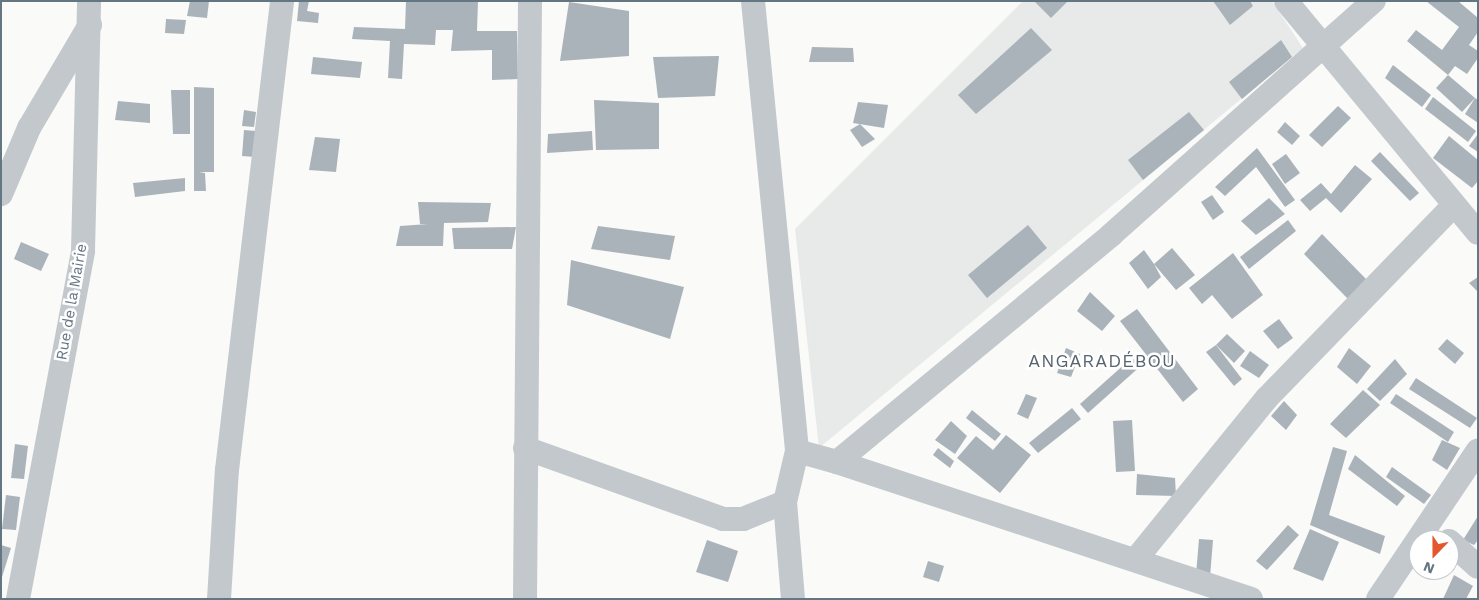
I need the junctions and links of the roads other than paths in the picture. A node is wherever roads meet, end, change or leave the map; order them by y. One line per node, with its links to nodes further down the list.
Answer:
1 (282, 1): 22 (street)
2 (530, 1): 11 (street)
3 (753, 1): 13 (street)
4 (1286, 1): 7 (street)
5 (1374, 1): 7 (street)
6 (90, 12): 8 (street); 21 (street, Rue de la Mairie)
7 (1322, 48): 9 (street); 14 (street)
8 (1, 194)
9 (1452, 206): 10 (street); 19 (street)
10 (1478, 233)
11 (525, 448): 15 (street); 23 (street)
12 (1478, 450): 16 (street)
13 (797, 451): 14 (street); 15 (street)
14 (837, 462): 19 (street)
15 (785, 502): 24 (street)
16 (1429, 523): 17 (street); 26 (street)
17 (1437, 530)
18 (1459, 549): 20 (street)
19 (1136, 559): 25 (street)
20 (1478, 567)
21 (18, 599)
22 (218, 599)
23 (525, 599)
24 (793, 599)
25 (1251, 599)
26 (1378, 599)

